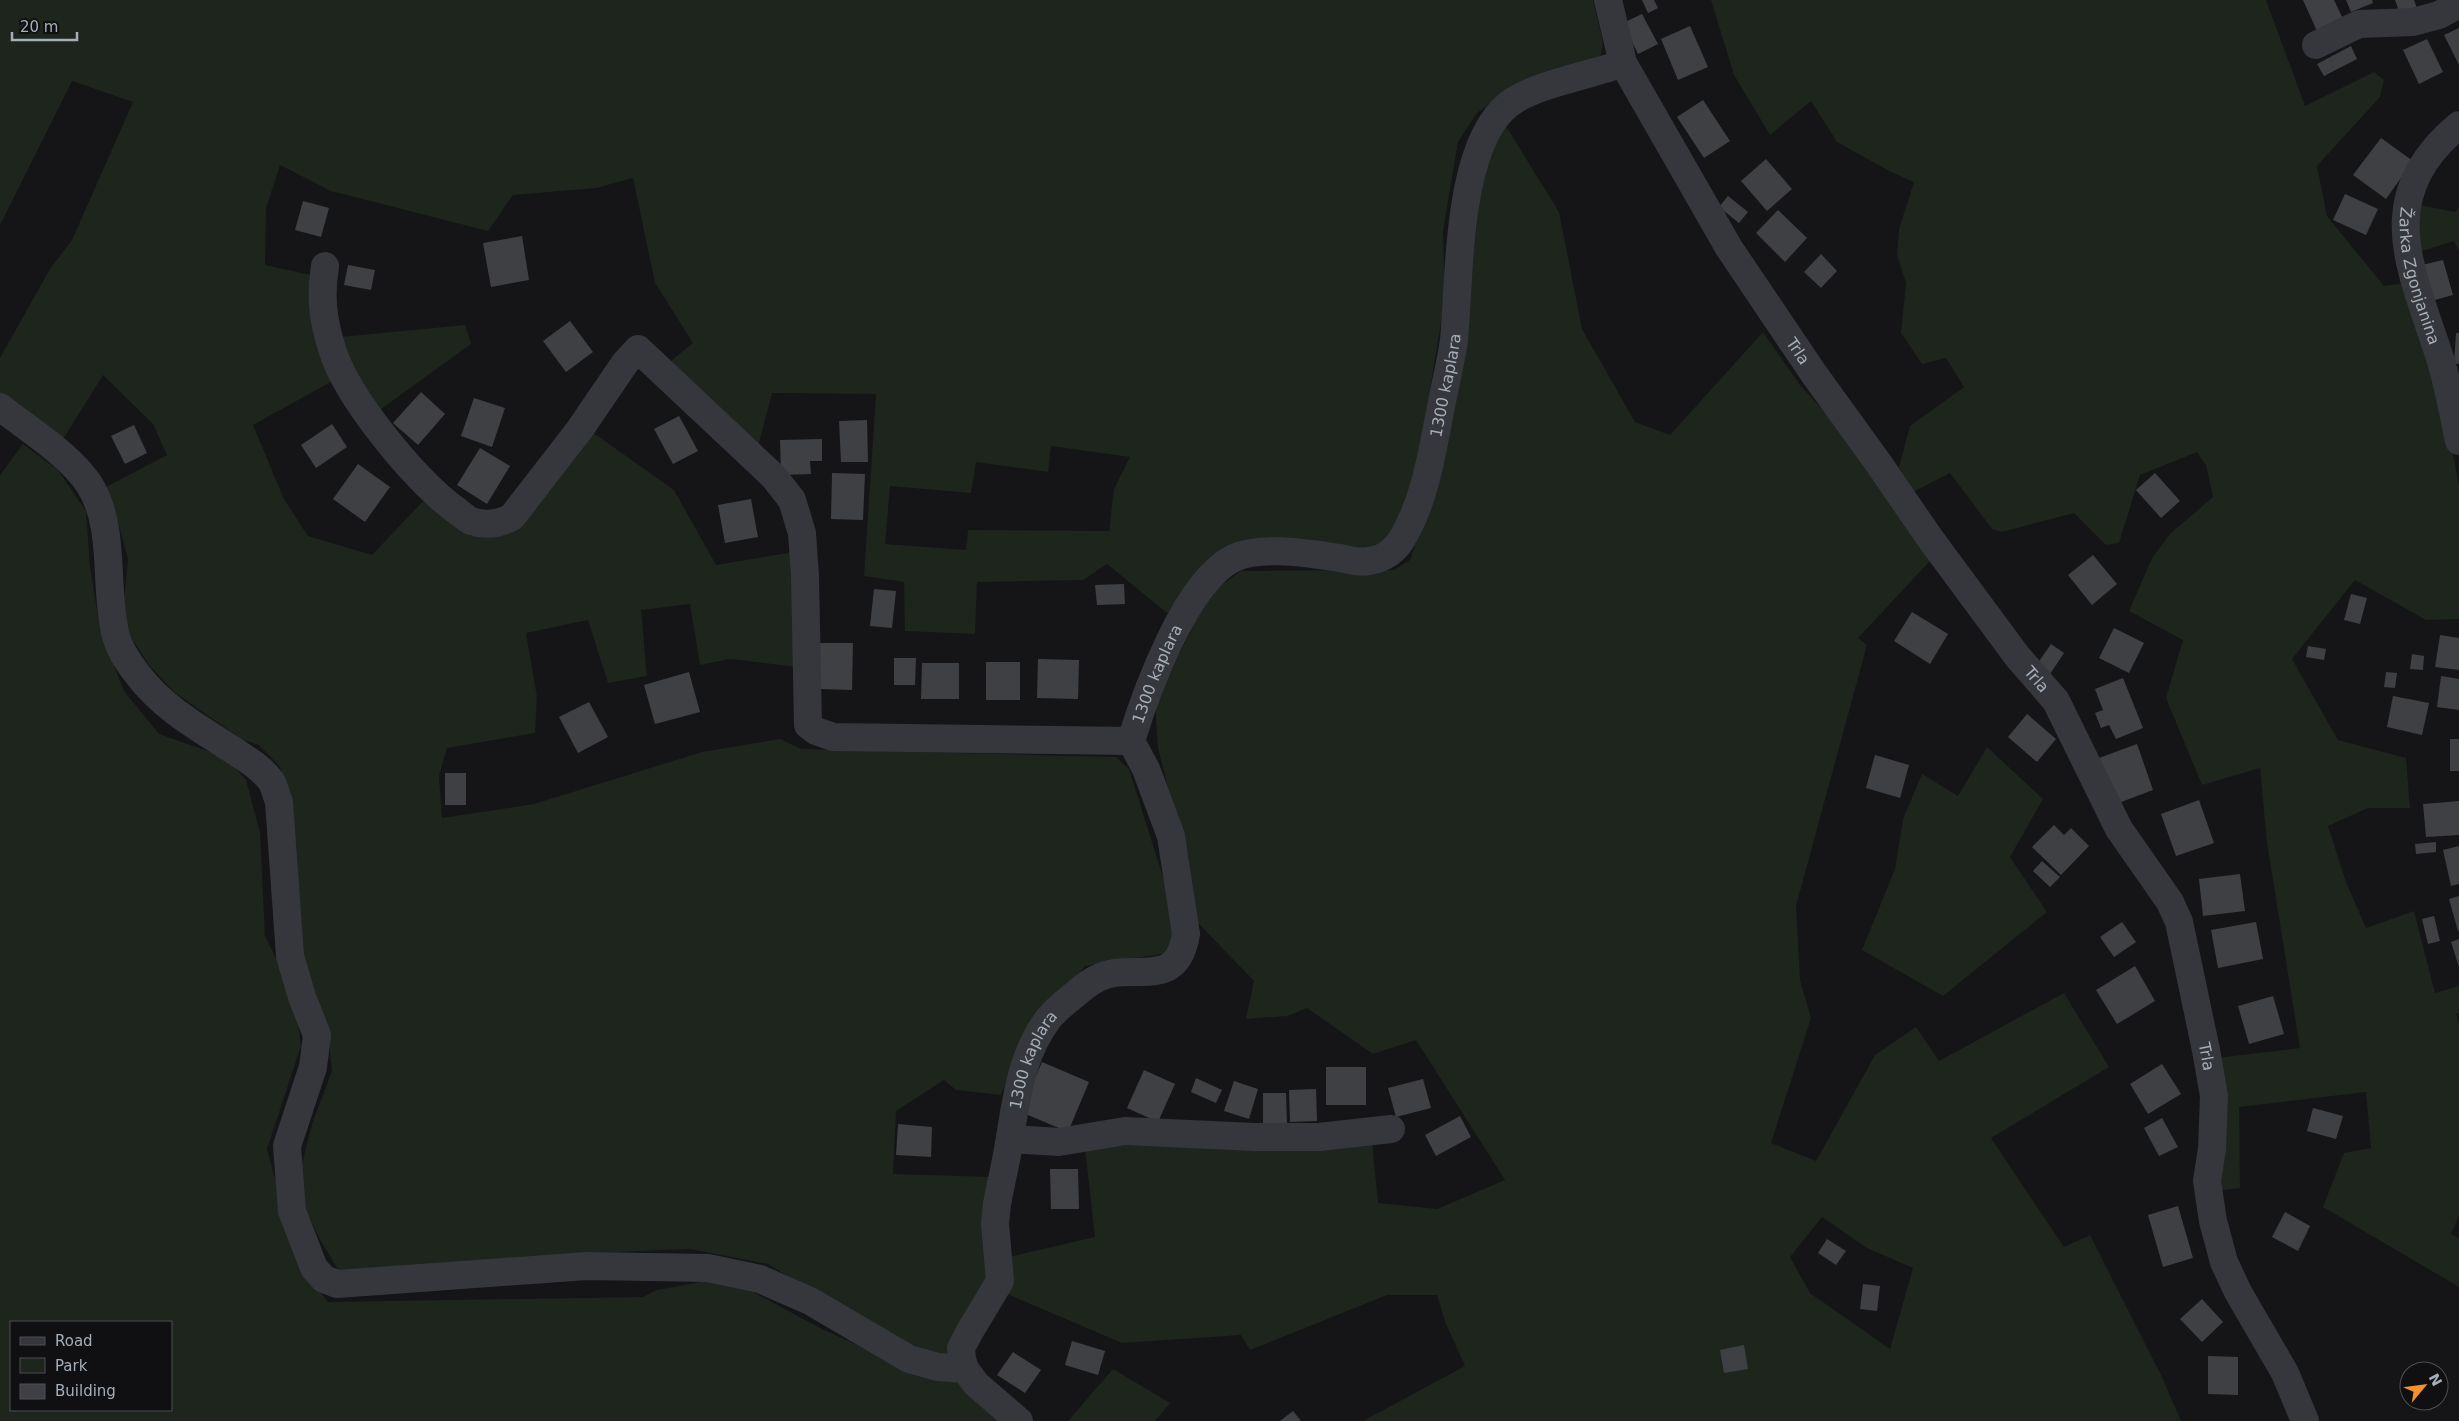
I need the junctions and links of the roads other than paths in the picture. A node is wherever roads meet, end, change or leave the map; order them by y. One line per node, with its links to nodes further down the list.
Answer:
1 (1608, 0): 4 (street, Trla)
2 (2459, 4): 3 (street)
3 (2316, 45)
4 (1623, 63): 9 (street, 1300 kaplara); 14 (street, Trla)
5 (2459, 125): 8 (street, Žarka Zgonjanina)
6 (324, 266): 9 (street)
7 (0, 407): 12 (street)
8 (2459, 440)
9 (1131, 741): 11 (street, 1300 kaplara)
10 (1392, 1129): 11 (street)
11 (1010, 1139): 12 (street, 1300 kaplara)
12 (965, 1369): 13 (street)
13 (1019, 1421)
14 (2305, 1421)

